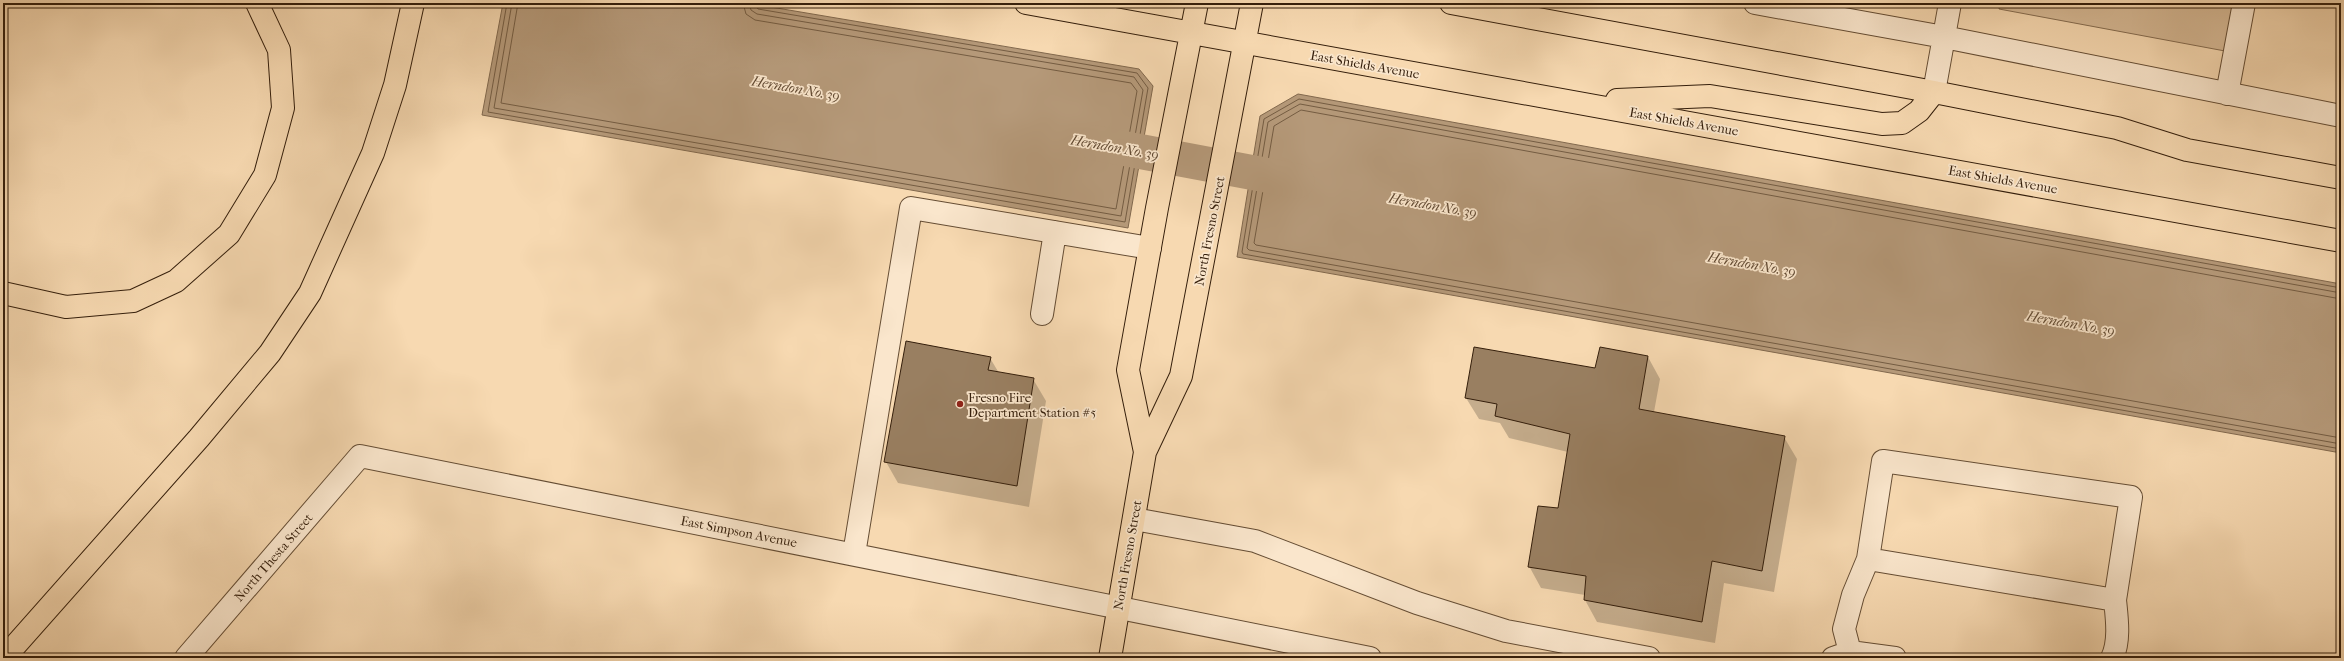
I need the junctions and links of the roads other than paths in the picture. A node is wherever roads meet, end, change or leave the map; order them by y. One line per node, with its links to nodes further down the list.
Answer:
1 (257, 3): 21 (main road)
2 (413, 3): 31 (main road)
3 (1026, 3): 10 (main road, East Shields Avenue)
4 (1197, 3): 10 (main road, North Fresno Street)
5 (1252, 3): 12 (main road, North Fresno Street)
6 (1451, 3): 13 (main road)
7 (1755, 3): 11 (street)
8 (1950, 3): 11 (street)
9 (2244, 3): 14 (street)
10 (1191, 31): 12 (main road, East Shields Avenue); 20 (main road, North Fresno Street)
11 (1944, 37): 13 (street); 14 (street)
12 (1244, 41): 15 (main road, East Shields Avenue); 23 (main road, North Fresno Street)
13 (1934, 92): 15 (main road); 17 (main road)
14 (2227, 94): 16 (street)
15 (1578, 102): 19 (main road, East Shields Avenue)
16 (2341, 116)
17 (2341, 178)
18 (1055, 232): 20 (street); 22 (street); 26 (street)
19 (2341, 241)
20 (1150, 248): 23 (main road, North Fresno Street)
21 (3, 293)
22 (1042, 314)
23 (1145, 452): 25 (main road, North Fresno Street)
24 (360, 456): 26 (street, East Simpson Avenue); 32 (street, North Thesta Street)
25 (1134, 519): 29 (main road, North Fresno Street); 35 (street)
26 (854, 554): 29 (street, East Simpson Avenue)
27 (1868, 559): 28 (street); 28 (street); 30 (street)
28 (2115, 600): 37 (street)
29 (1118, 606): 33 (main road, North Fresno Street); 34 (street, East Simpson Avenue)
30 (1841, 655): 36 (street)
31 (4, 658)
32 (186, 658)
33 (1110, 658)
34 (1370, 658)
35 (1649, 658)
36 (1895, 658)
37 (2112, 658)

